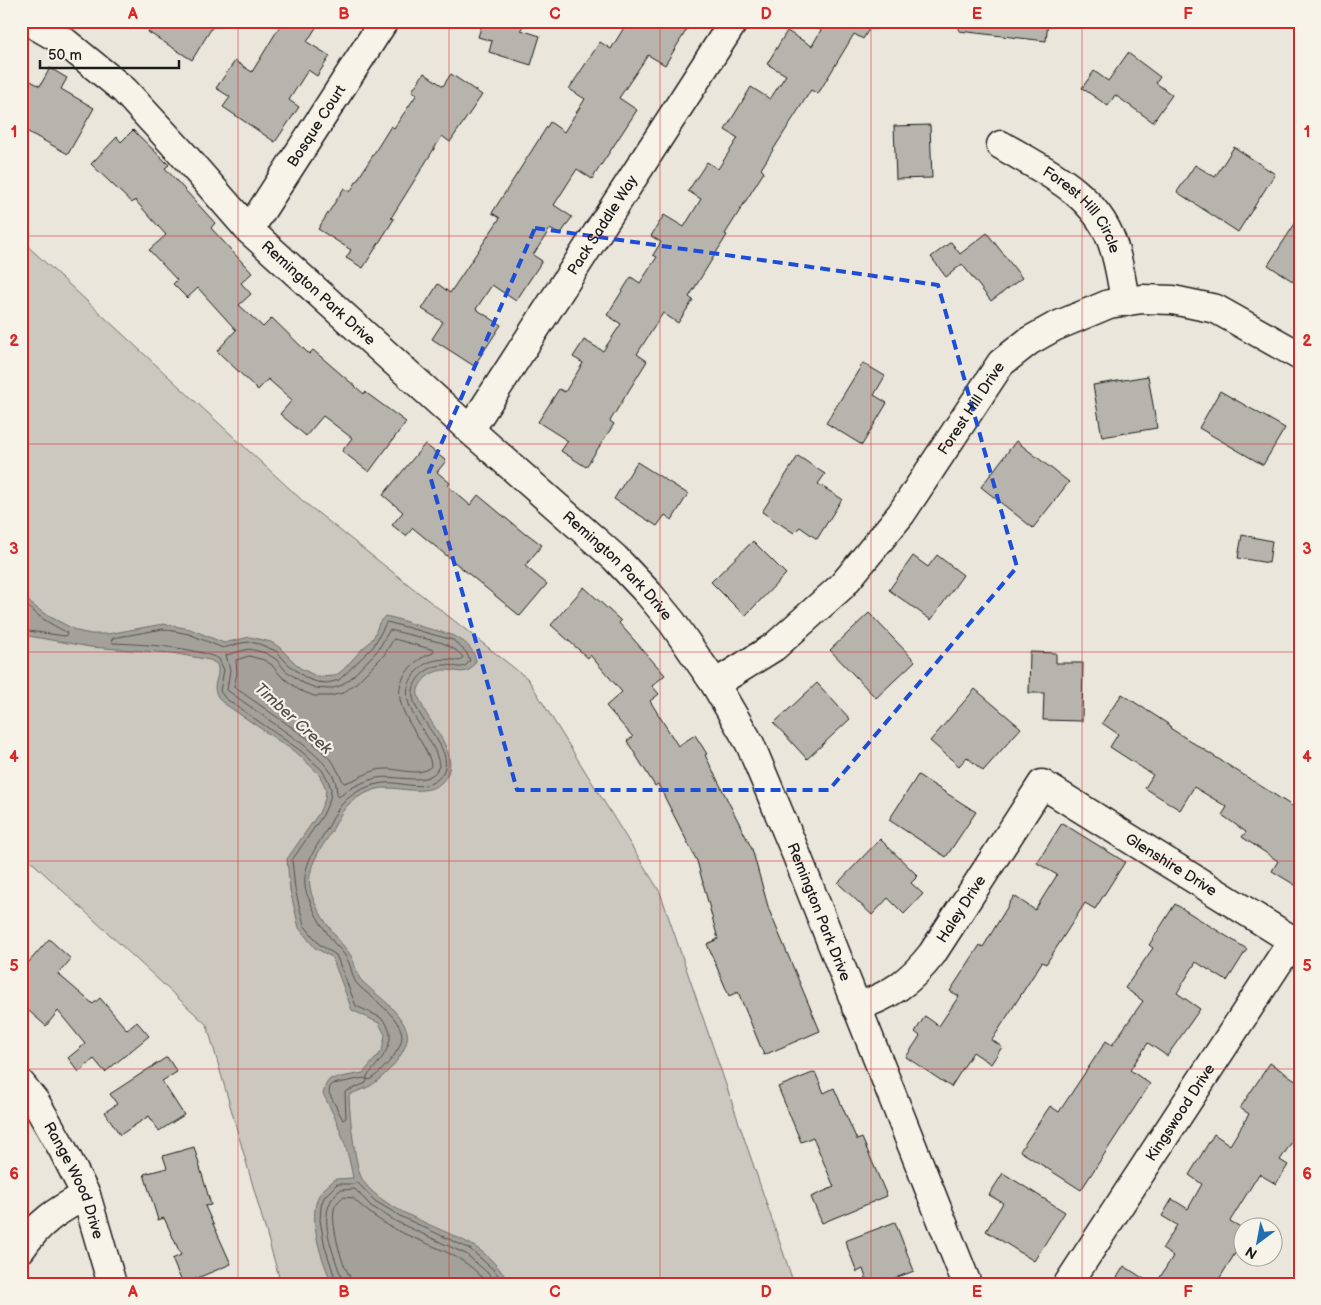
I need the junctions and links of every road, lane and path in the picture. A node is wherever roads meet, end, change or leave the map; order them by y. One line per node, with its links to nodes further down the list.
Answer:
1 (28, 21): 5 (street, Remington Park Drive)
2 (384, 21): 5 (street, Bosque Court)
3 (734, 21): 8 (street, Pack Saddle Way)
4 (1001, 145): 6 (street, Forest Hill Circle)
5 (249, 230): 8 (street, Remington Park Drive)
6 (1125, 302): 7 (street, Forest Hill Drive); 9 (street, Forest Hill Drive)
7 (1300, 356)
8 (470, 430): 9 (street, Remington Park Drive)
9 (715, 684): 12 (street, Remington Park Drive)
10 (1042, 784): 11 (street, Glenshire Drive); 12 (street, Haley Drive)
11 (1296, 942): 18 (street, Kingswood Drive)
12 (856, 1007): 17 (street, Remington Park Drive)
13 (21, 1084): 14 (street, Range Wood Drive)
14 (86, 1195): 15 (street); 16 (street, Range Wood Drive)
15 (21, 1249)
16 (112, 1284)
17 (967, 1284)
18 (1068, 1284)

